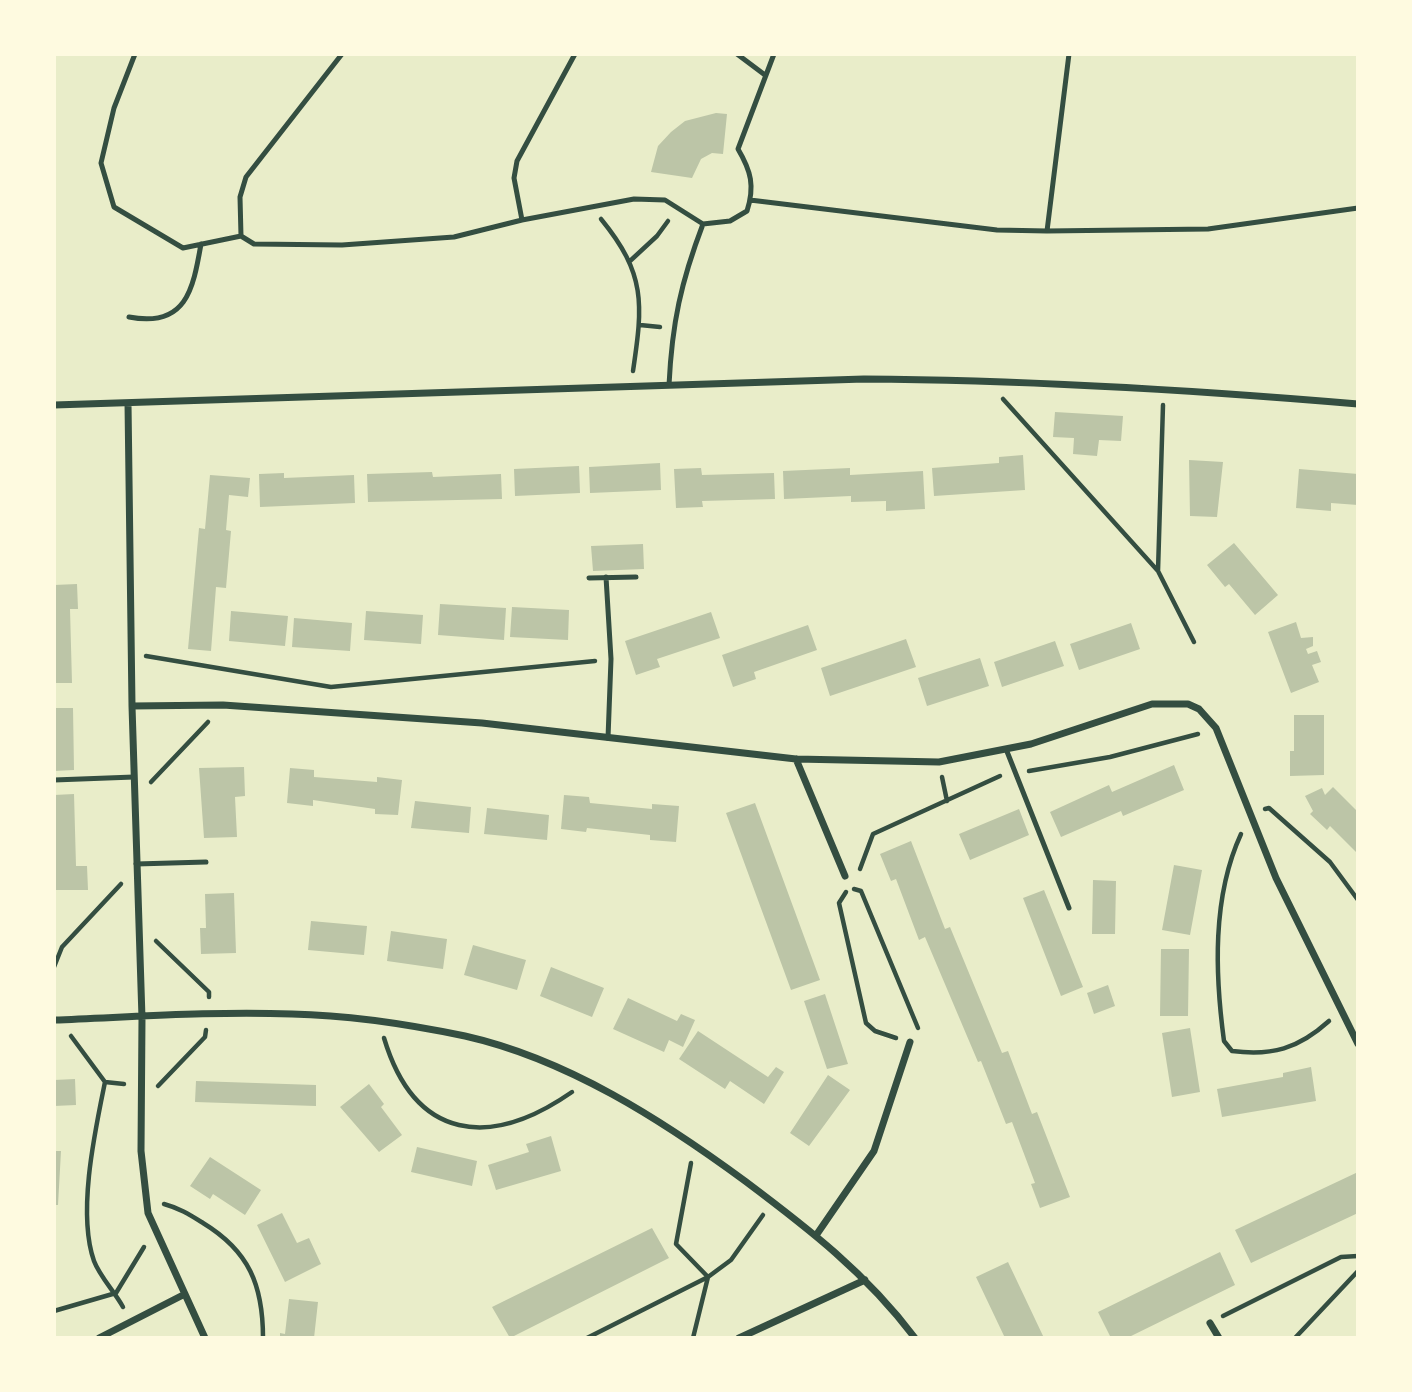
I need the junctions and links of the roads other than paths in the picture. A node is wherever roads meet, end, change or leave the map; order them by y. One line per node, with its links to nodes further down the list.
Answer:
1 (135, 54): 14 (lane)
2 (342, 54): 13 (lane)
3 (575, 54): 10 (lane)
4 (737, 54): 7 (lane)
5 (774, 54): 7 (lane)
6 (1069, 54): 12 (lane)
7 (765, 75): 8 (lane)
8 (750, 200): 11 (lane); 12 (lane)
9 (1358, 208): 12 (lane)
10 (522, 220): 11 (lane); 13 (lane)
11 (703, 224): 16 (lane)
12 (1047, 232)
13 (241, 236): 14 (lane)
14 (201, 244): 15 (lane)
15 (129, 317)
16 (669, 385): 17 (street); 18 (street)
17 (128, 403): 19 (street); 23 (street)
18 (1358, 404)
19 (54, 405)
20 (606, 577): 21 (lane); 22 (lane); 24 (lane)
21 (636, 577)
22 (589, 578)
23 (132, 706): 24 (street); 27 (street)
24 (608, 738): 26 (street)
25 (1006, 749): 26 (street); 32 (lane); 36 (street)
26 (796, 759): 31 (street)
27 (134, 777): 28 (lane); 30 (street)
28 (54, 780)
29 (206, 862): 30 (lane)
30 (136, 866): 33 (street)
31 (845, 876)
32 (1069, 908)
33 (142, 1018): 34 (street); 37 (street); 39 (street)
34 (56, 1020)
35 (910, 1042): 37 (street)
36 (1358, 1044)
37 (817, 1234): 38 (street)
38 (865, 1280): 43 (street); 44 (street)
39 (183, 1295): 41 (street); 42 (street)
40 (1210, 1323): 45 (street)
41 (99, 1338)
42 (205, 1338)
43 (739, 1338)
44 (915, 1338)
45 (1219, 1338)

